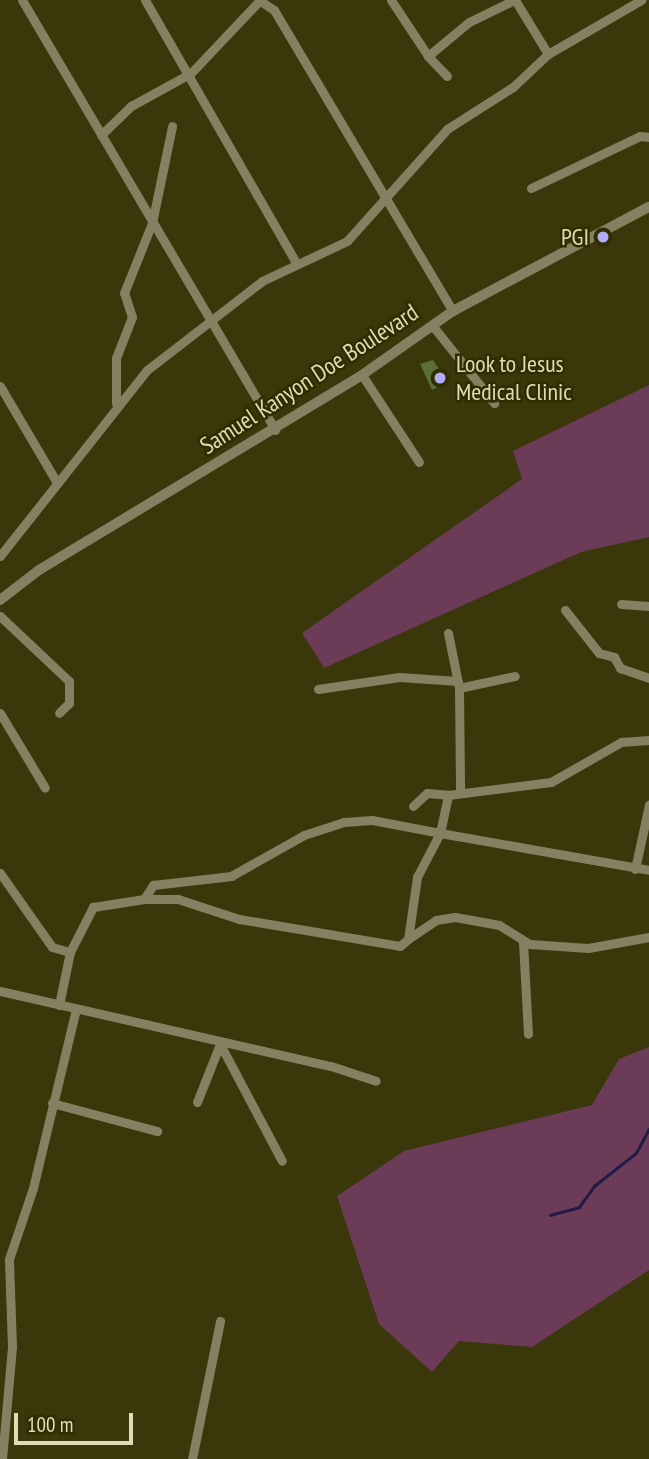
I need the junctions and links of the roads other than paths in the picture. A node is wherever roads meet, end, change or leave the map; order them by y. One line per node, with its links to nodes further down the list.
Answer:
1 (22, 0): 12 (street)
2 (145, 0): 9 (street)
3 (259, 0): 9 (street); 15 (street)
4 (391, 0): 8 (street)
5 (515, 0): 7 (street); 8 (street)
6 (641, 0): 7 (street)
7 (548, 54): 15 (street)
8 (428, 56): 10 (street)
9 (191, 73): 12 (street); 18 (street)
10 (447, 76)
11 (172, 126): 17 (street)
12 (101, 135): 17 (street)
13 (649, 137): 14 (street)
14 (531, 188)
15 (385, 202): 18 (street); 19 (street)
16 (649, 207): 19 (street, Samuel Kanyon Doe Boulevard)
17 (152, 223): 20 (street); 24 (street)
18 (296, 262): 20 (street)
19 (453, 311): 21 (street, Samuel Kanyon Doe Boulevard)
20 (214, 321): 24 (street); 26 (street)
21 (432, 324): 22 (street, Samuel Kanyon Doe Boulevard); 25 (street)
22 (362, 375): 26 (street, Samuel Kanyon Doe Boulevard); 27 (street)
23 (0, 387): 28 (street)
24 (116, 403): 28 (street)
25 (494, 403)
26 (275, 430): 30 (street, Samuel Kanyon Doe Boulevard)
27 (419, 462)
28 (56, 481): 29 (street)
29 (0, 556)
30 (0, 600)
31 (621, 604): 32 (street)
32 (649, 606)
33 (565, 610): 37 (street)
34 (0, 616): 41 (street)
35 (448, 633): 38 (street)
36 (515, 676): 38 (street)
37 (649, 678)
38 (458, 684): 39 (street); 44 (street)
39 (318, 689)
40 (0, 713): 43 (street)
41 (59, 713)
42 (649, 740): 44 (street)
43 (45, 788)
44 (460, 792): 45 (street)
45 (448, 795): 47 (street); 48 (street)
46 (649, 805): 49 (street)
47 (413, 806)
48 (440, 833): 49 (street); 52 (street); 54 (street)
49 (635, 869): 50 (street)
50 (649, 870)
51 (0, 873): 56 (street)
52 (144, 899): 54 (street); 56 (street)
53 (649, 937): 55 (street)
54 (408, 939): 55 (street)
55 (523, 942): 60 (street)
56 (70, 952): 58 (street)
57 (0, 991): 58 (street)
58 (59, 1004): 59 (street)
59 (76, 1009): 61 (street); 64 (street)
60 (528, 1034)
61 (220, 1044): 62 (street); 63 (street); 66 (street)
62 (376, 1081)
63 (197, 1102)
64 (52, 1103): 65 (street); 68 (street)
65 (157, 1131)
66 (282, 1161)
67 (220, 1321): 70 (street)
68 (4, 1402): 69 (street)
69 (2, 1459)
70 (192, 1459)

